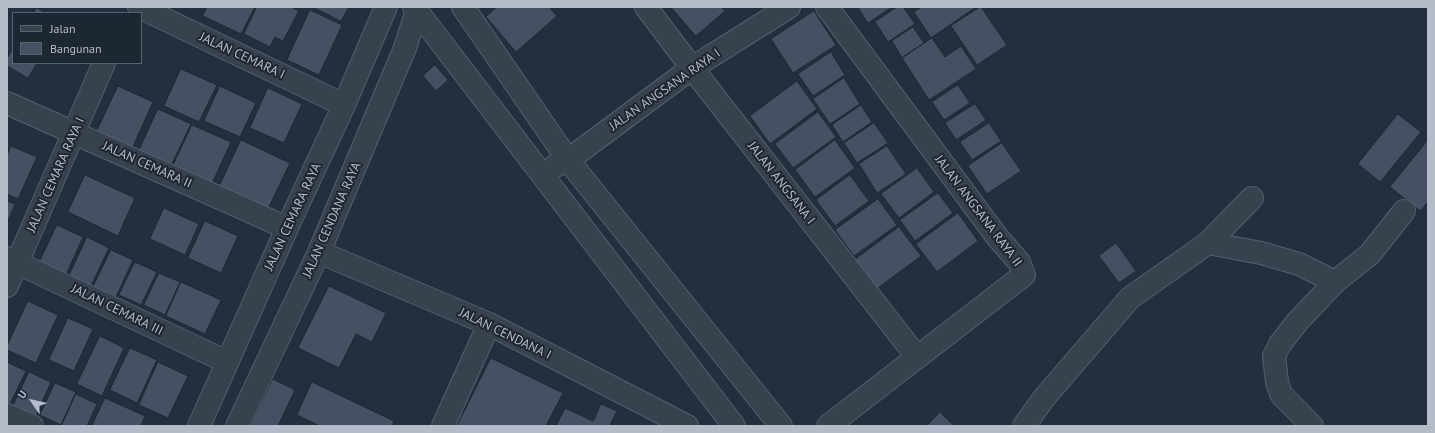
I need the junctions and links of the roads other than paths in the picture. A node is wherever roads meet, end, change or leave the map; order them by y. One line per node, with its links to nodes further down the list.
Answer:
1 (139, 7): 11 (street, JALAN CEMARA I)
2 (386, 7): 11 (street, JALAN CEMARA RAYA)
3 (463, 7): 13 (street)
4 (646, 7): 9 (street, JALAN ANGSANA I)
5 (789, 7): 9 (street, JALAN ANGSANA RAYA I)
6 (827, 7): 24 (street, JALAN ANGSANA RAYA II)
7 (416, 8): 14 (street); 19 (street, JALAN CENDANA RAYA)
8 (104, 64): 12 (street, JALAN CEMARA RAYA I)
9 (692, 68): 13 (street, JALAN ANGSANA RAYA I); 24 (street, JALAN ANGSANA I)
10 (7, 103): 12 (street, JALAN CEMARA II)
11 (344, 105): 17 (street, JALAN CEMARA RAYA)
12 (75, 132): 17 (street, JALAN CEMARA II); 20 (street, JALAN CEMARA RAYA I)
13 (568, 160): 14 (street, JALAN ANGSANA RAYA I); 33 (street)
14 (541, 172): 32 (street)
15 (1252, 198): 18 (street)
16 (1404, 211): 21 (street)
17 (287, 228): 25 (street, JALAN CEMARA RAYA)
18 (1208, 243): 21 (street); 35 (street)
19 (319, 252): 23 (street, JALAN CENDANA I); 29 (street, JALAN CENDANA RAYA)
20 (12, 260): 22 (street, JALAN CEMARA RAYA I); 25 (street, JALAN CEMARA III)
21 (1335, 282): 36 (street)
22 (7, 286)
23 (489, 324): 30 (street); 31 (street, JALAN CENDANA I)
24 (917, 357): 34 (street, JALAN ANGSANA RAYA II)
25 (227, 362): 28 (street, JALAN CEMARA RAYA)
26 (7, 415): 27 (street)
27 (32, 426)
28 (199, 426)
29 (237, 426)
30 (443, 426)
31 (687, 426)
32 (734, 426)
33 (781, 426)
34 (828, 426)
35 (1024, 426)
36 (1312, 426)

